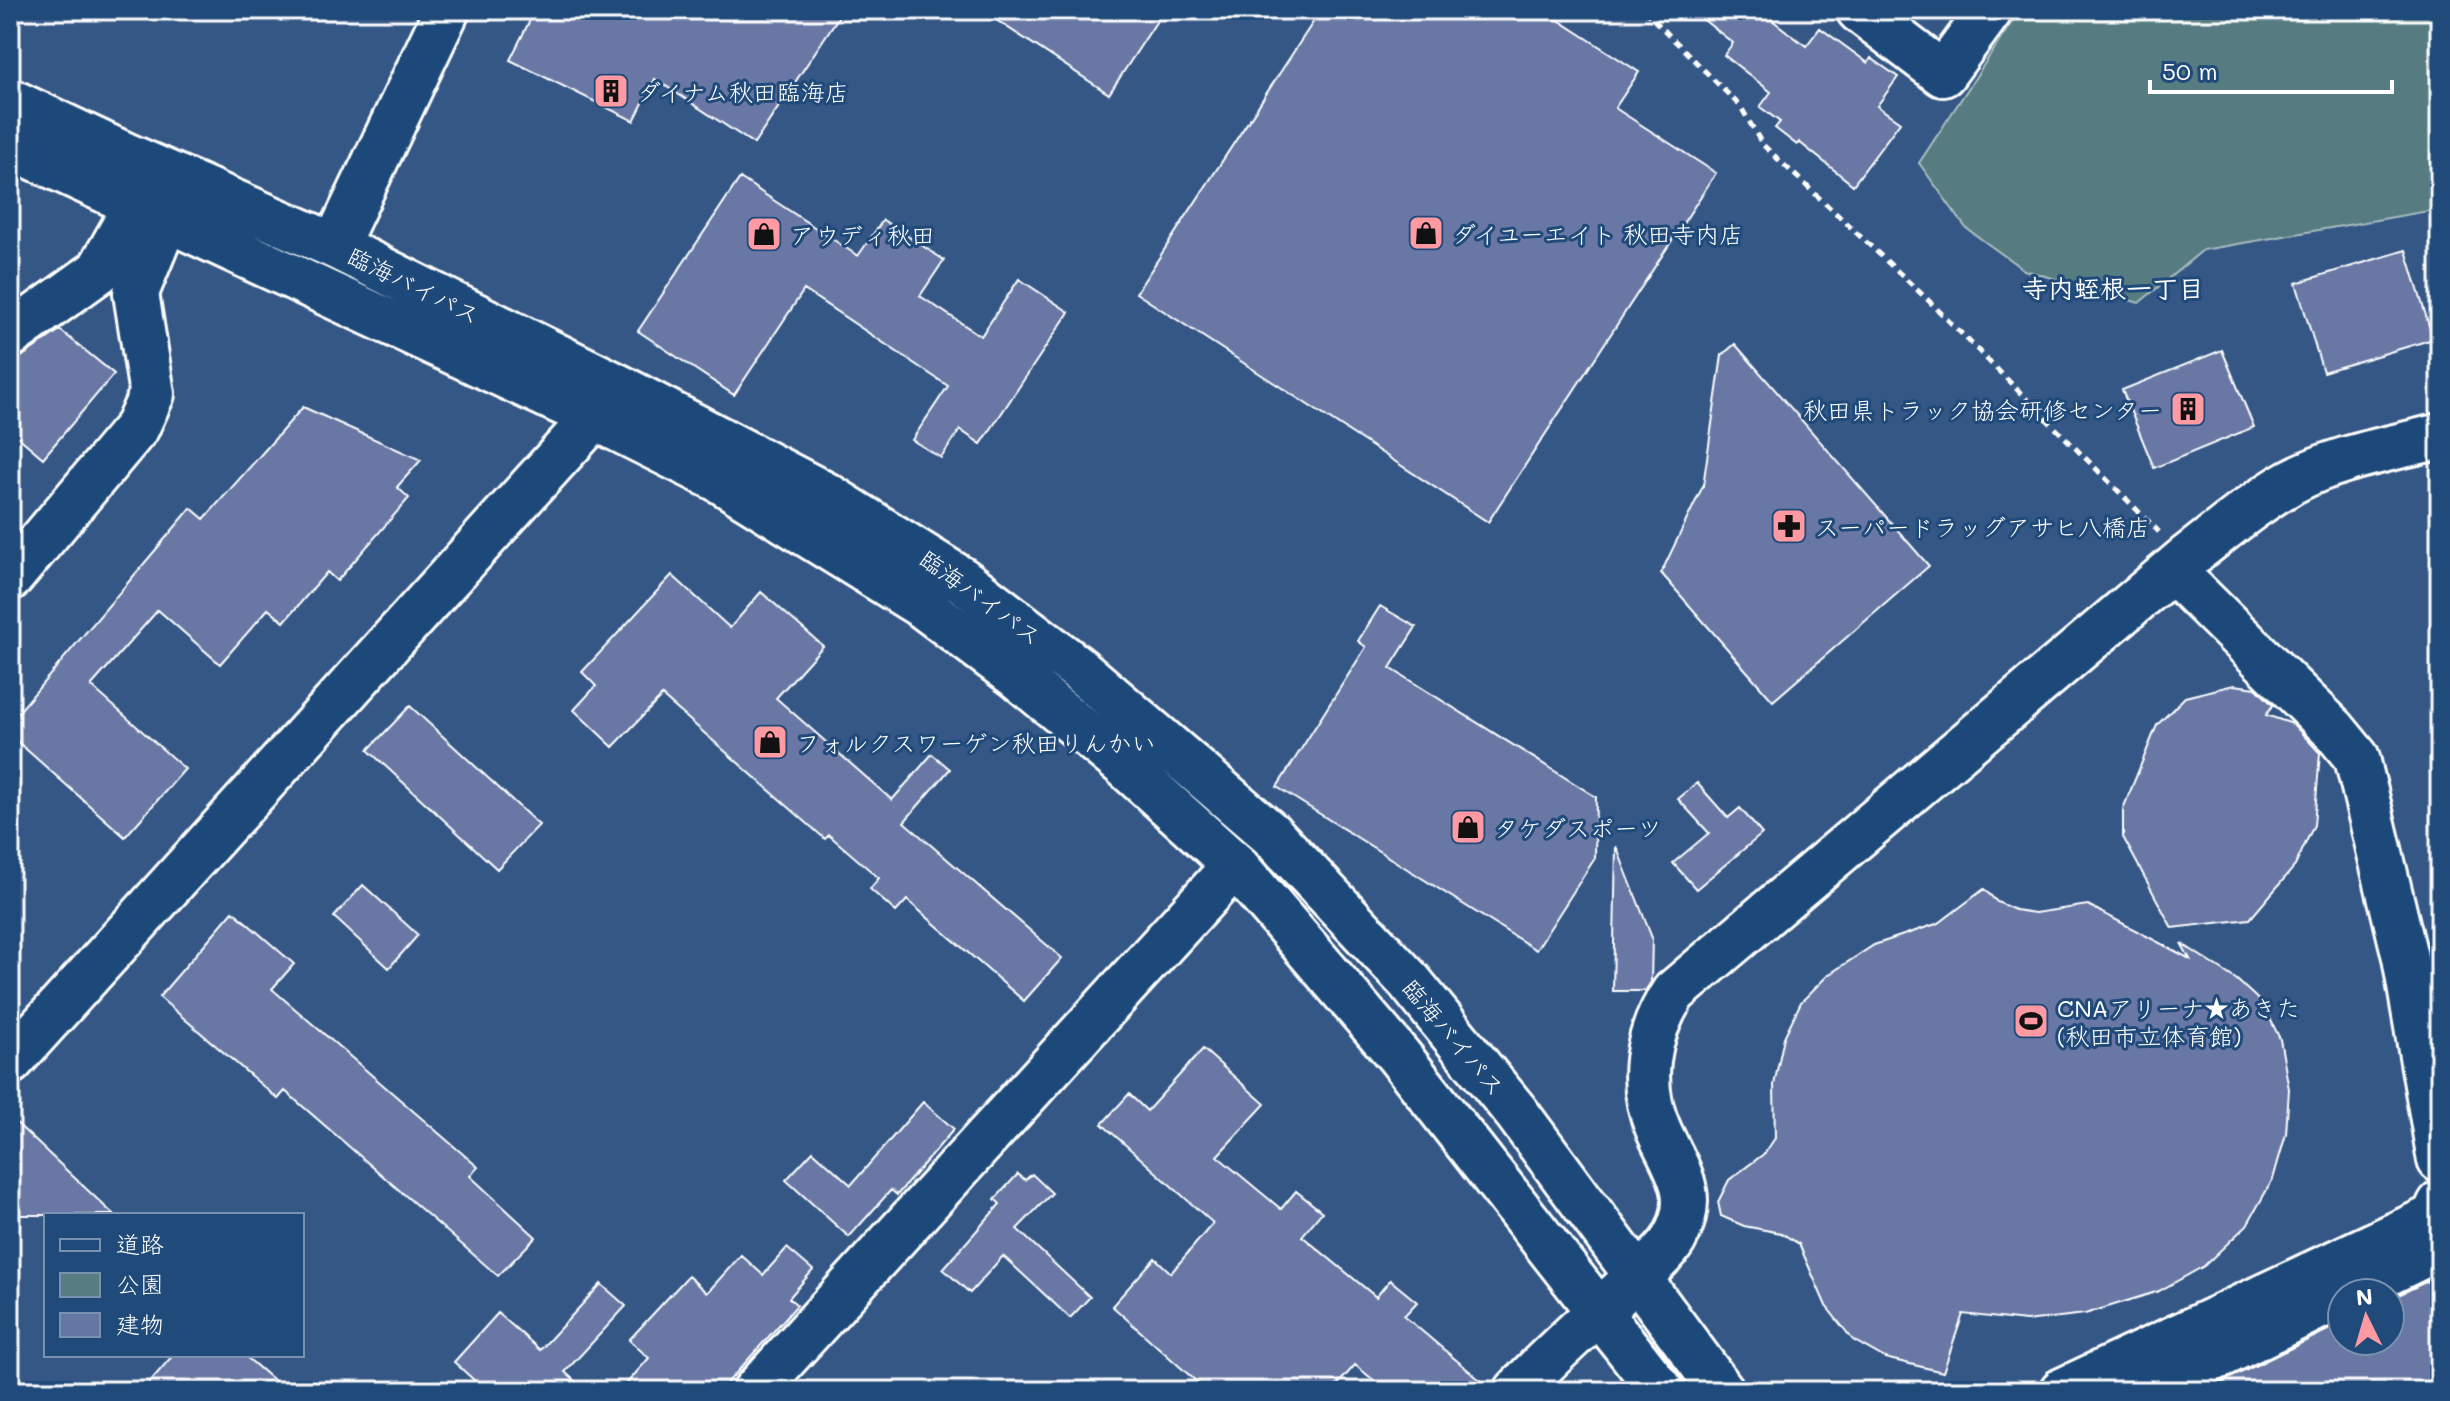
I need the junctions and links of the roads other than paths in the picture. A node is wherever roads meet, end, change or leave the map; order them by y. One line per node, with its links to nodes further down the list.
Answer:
1 (447, 10): 7 (main road)
2 (1859, 10): 3 (main road)
3 (1990, 10)
4 (10, 101): 7 (main road, 臨海バイパス)
5 (10, 146): 6 (main road, 臨海バイパス)
6 (152, 211): 8 (main road); 9 (main road, 臨海バイパス); 12 (main road)
7 (335, 246): 9 (main road, 臨海バイパス)
8 (10, 335)
9 (608, 402): 13 (main road, 臨海バイパス); 14 (main road); 18 (main road, 臨海バイパス)
10 (2440, 436): 11 (main road)
11 (2179, 565): 15 (main road); 18 (main road)
12 (10, 578)
13 (1235, 865): 21 (main road, 臨海バイパス); 22 (main road)
14 (10, 1062)
15 (2440, 1160)
16 (2440, 1204): 26 (main road)
17 (2440, 1247): 19 (main road)
18 (1639, 1276): 21 (main road); 25 (main road, 臨海バイパス)
19 (2379, 1277)
20 (2326, 1303): 27 (main road)
21 (1601, 1310): 23 (main road); 24 (main road, 臨海バイパス)
22 (755, 1391)
23 (1517, 1391)
24 (1661, 1391)
25 (1722, 1391)
26 (2062, 1391)
27 (2148, 1391)

